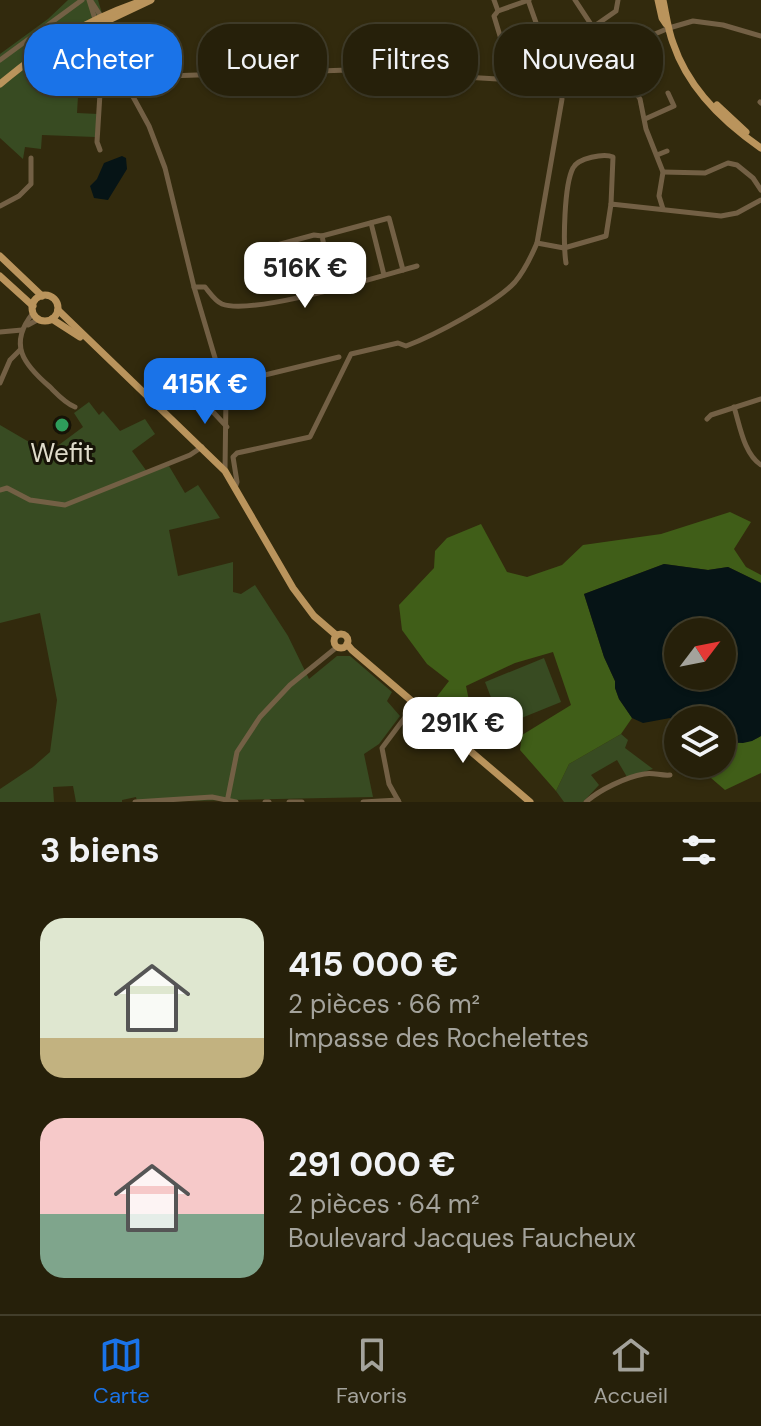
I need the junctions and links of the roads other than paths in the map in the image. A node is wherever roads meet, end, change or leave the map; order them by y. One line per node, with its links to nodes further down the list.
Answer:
1 (82, 0): 20 (street)
2 (89, 0): 11 (street)
3 (145, 0): 11 (main road)
4 (151, 0): 11 (main road)
5 (494, 0): 10 (street)
6 (529, 0): 10 (street); 14 (street)
7 (575, 0): 15 (street)
8 (618, 0): 16 (street)
9 (661, 0): 17 (main road)
10 (498, 11): 13 (street)
11 (99, 18): 12 (street); 23 (main road)
12 (101, 24)
13 (496, 24)
14 (537, 24)
15 (592, 24)
16 (598, 24)
17 (669, 28): 18 (street); 19 (street); 30 (main road)
18 (663, 31)
19 (761, 36)
20 (0, 60)
21 (182, 74): 22 (street)
22 (494, 79)
23 (0, 84)
24 (668, 93): 29 (street)
25 (100, 96): 31 (street)
26 (132, 96): 52 (street)
27 (562, 96): 43 (street)
28 (638, 96): 29 (street)
29 (645, 119): 33 (street)
30 (761, 146)
31 (100, 150)
32 (667, 151): 33 (street)
33 (657, 155): 35 (street)
34 (31, 158): 39 (street)
35 (663, 172): 36 (street); 40 (street)
36 (761, 190)
37 (761, 200): 40 (street)
38 (611, 204): 40 (street); 45 (street); 45 (street)
39 (0, 206)
40 (663, 209)
41 (371, 223): 42 (street); 49 (street); 50 (street)
42 (322, 236): 44 (street); 53 (street)
43 (537, 243): 45 (street); 76 (street)
44 (277, 245)
45 (564, 248): 47 (street)
46 (0, 256): 54 (main road)
47 (566, 263)
48 (417, 266): 49 (street)
49 (403, 270): 50 (street)
50 (384, 275): 53 (street)
51 (0, 276): 56 (main road)
52 (194, 287): 53 (street); 65 (street)
53 (333, 288)
54 (42, 296): 55 (main road); 56 (main road)
55 (58, 310): 57 (main road); 60 (main road)
56 (35, 313): 57 (main road); 58 (street)
57 (52, 319): 60 (main road)
58 (24, 327): 59 (street); 61 (street)
59 (0, 332)
60 (93, 345): 72 (main road)
61 (20, 350): 63 (street); 68 (street)
62 (339, 357): 65 (street)
63 (3, 372): 64 (street)
64 (0, 383)
65 (224, 385): 71 (street)
66 (201, 399): 71 (street)
67 (761, 399): 69 (street)
68 (75, 407)
69 (734, 407): 70 (street); 73 (street)
70 (707, 419)
71 (227, 427): 74 (street)
72 (202, 447): 74 (main road); 75 (street)
73 (761, 465)
74 (225, 471): 76 (main road)
75 (1, 489)
76 (235, 489): 77 (main road)
77 (336, 635): 78 (main road); 79 (main road)
78 (347, 644): 79 (main road); 80 (main road)
79 (337, 647): 82 (street)
80 (415, 704): 83 (street); 90 (main road)
81 (664, 775): 91 (street)
82 (227, 801): 84 (street); 85 (street)
83 (398, 801): 89 (street)
84 (135, 802)
85 (236, 802)
86 (289, 802): 87 (street)
87 (295, 802): 88 (street)
88 (302, 802)
89 (363, 802)
90 (530, 802)
91 (586, 802)

